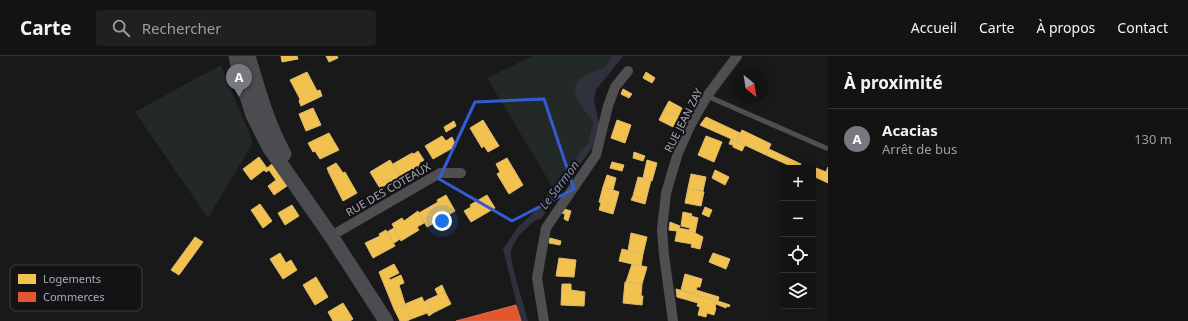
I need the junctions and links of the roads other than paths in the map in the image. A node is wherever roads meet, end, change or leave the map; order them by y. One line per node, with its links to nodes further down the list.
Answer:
1 (236, 56): 8 (main road)
2 (248, 56): 8 (main road)
3 (737, 56): 5 (street, RUE JEAN ZAY)
4 (628, 71): 10 (street)
5 (707, 96): 6 (lane); 11 (street, RUE JEAN ZAY)
6 (826, 148)
7 (461, 173): 8 (street, RUE DES COTEAUX)
8 (331, 236): 9 (main road)
9 (386, 321)
10 (544, 321)
11 (673, 321)

